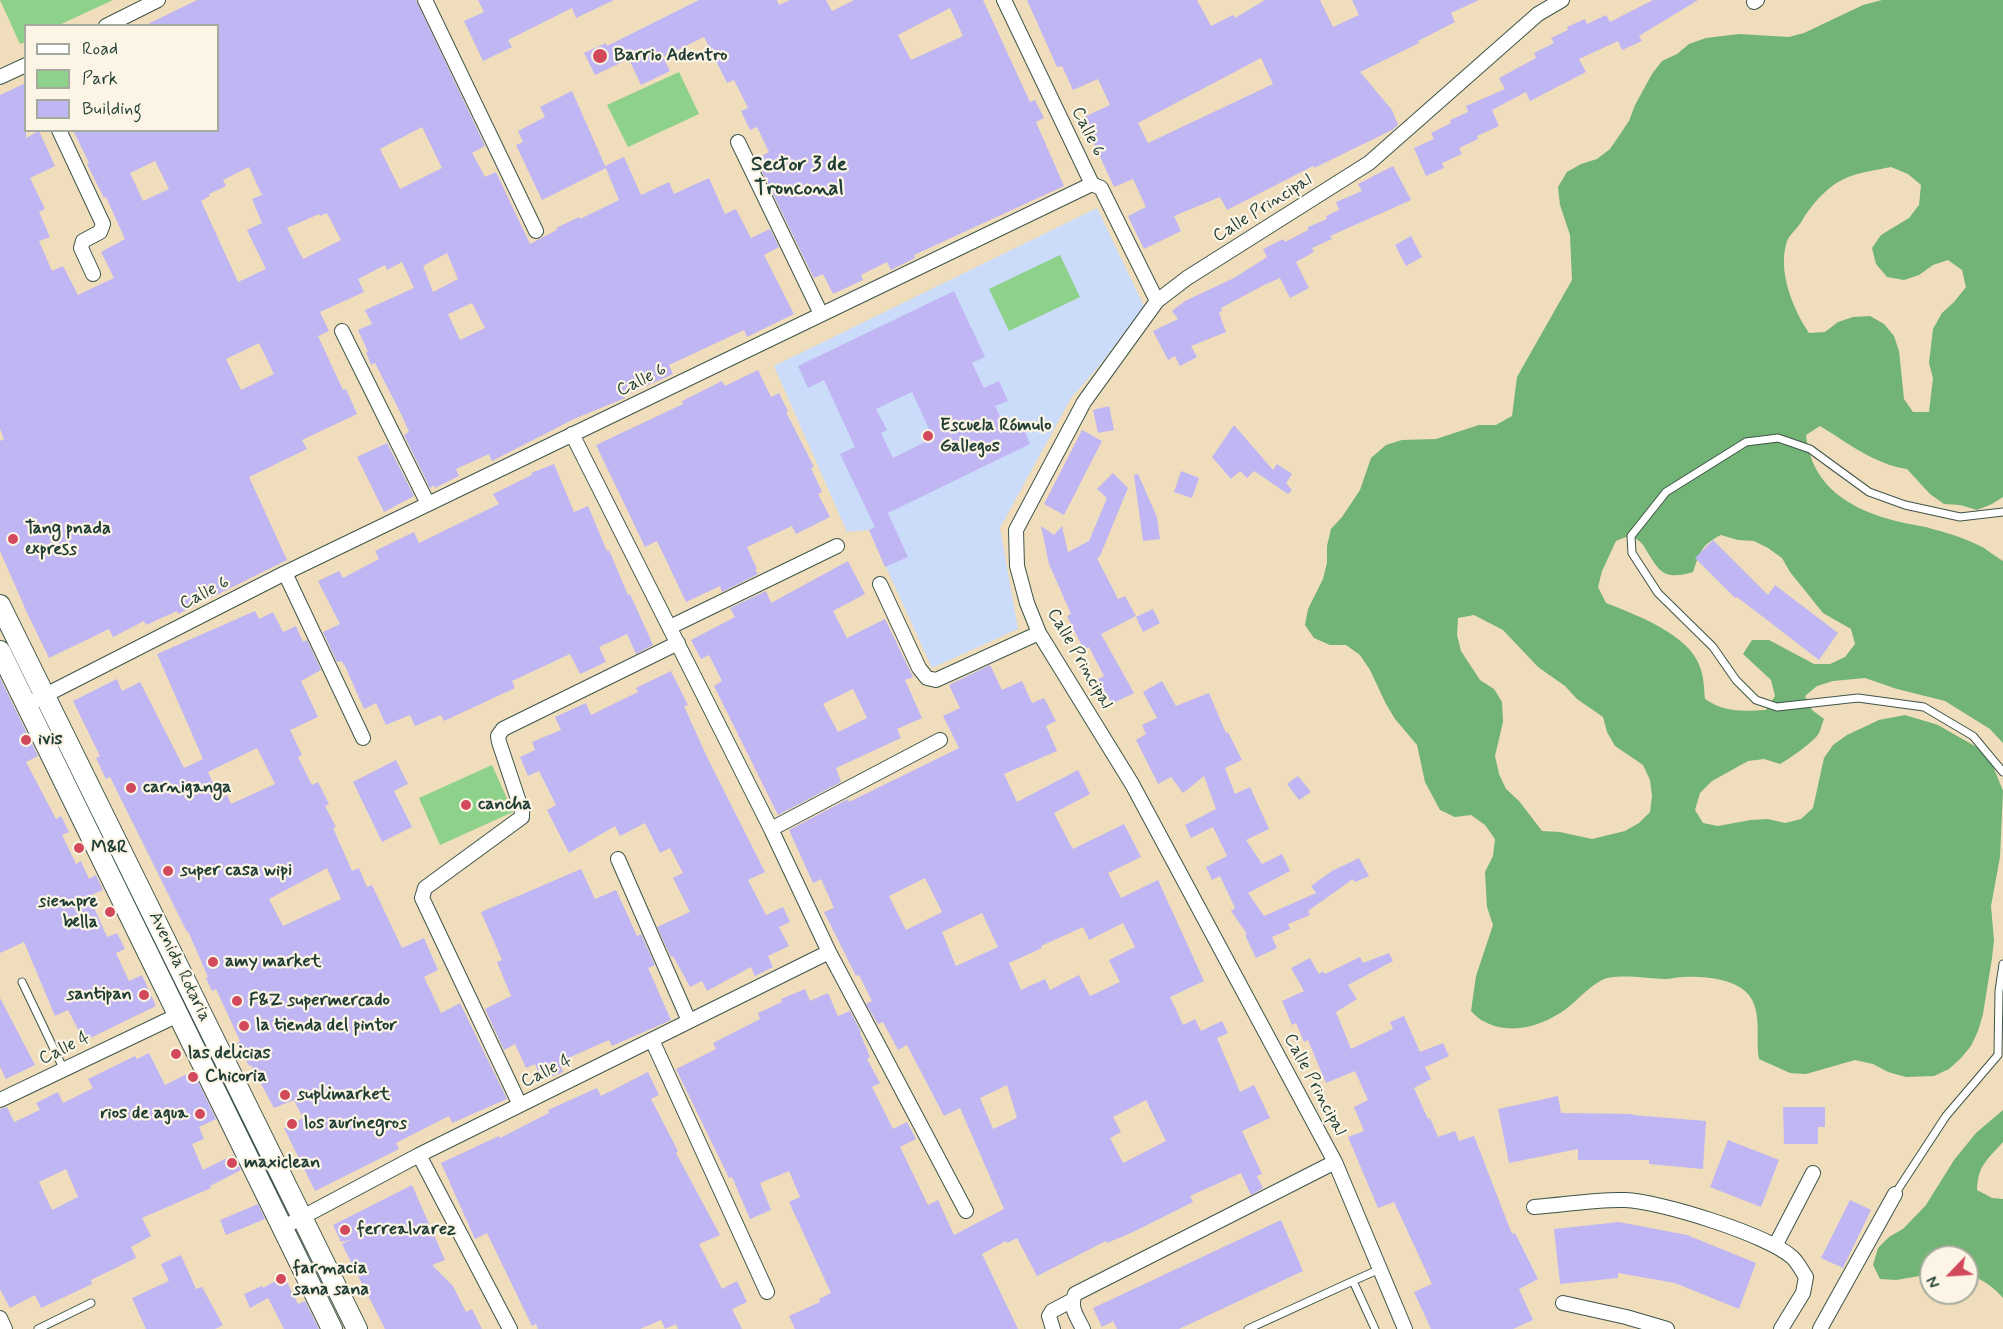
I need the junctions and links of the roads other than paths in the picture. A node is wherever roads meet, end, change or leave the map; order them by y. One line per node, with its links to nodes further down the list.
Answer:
1 (158, 0): 5 (street)
2 (425, 0): 11 (street)
3 (1004, 0): 10 (street, Calle 6)
4 (1562, 0): 13 (street, Calle Principal)
5 (110, 24)
6 (24, 66): 7 (street)
7 (0, 77)
8 (60, 132): 12 (street)
9 (738, 142): 14 (street)
10 (1092, 184): 13 (street); 14 (street, Calle 6)
11 (536, 231)
12 (93, 274)
13 (1157, 300): 24 (street, Calle Principal)
14 (821, 314): 16 (street, Calle 6)
15 (342, 331): 17 (street)
16 (572, 434): 17 (street, Calle 6); 23 (street)
17 (428, 504): 20 (street, Calle 6)
18 (2003, 512): 31 (lane)
19 (837, 546): 23 (street)
20 (285, 573): 27 (street, Calle 6); 29 (street)
21 (880, 584): 24 (street)
22 (0, 605): 27 (street, Avenida Rotaria)
23 (670, 627): 25 (street)
24 (1039, 633): 45 (street, Calle Principal)
25 (678, 643): 32 (street); 43 (street)
26 (0, 651): 28 (street, Avenida Rotaria)
27 (44, 695): 28 (street, Calle 6); 50 (street, Avenida Rotaria)
28 (26, 705): 37 (street, Avenida Rotaria)
29 (363, 738)
30 (940, 740): 32 (street)
31 (2003, 772)
32 (771, 829): 34 (street)
33 (618, 859): 38 (street)
34 (829, 952): 38 (street, Calle 4); 49 (street)
35 (2003, 964): 40 (lane)
36 (22, 982): 41 (lane)
37 (178, 1015): 41 (street, Calle 4); 51 (street, Avenida Rotaria)
38 (689, 1021): 39 (street, Calle 4)
39 (652, 1040): 43 (street, Calle 4); 55 (street)
40 (2000, 1054): 47 (lane)
41 (64, 1070): 42 (street, Calle 4)
42 (0, 1100)
43 (520, 1105): 44 (street, Calle 4)
44 (419, 1155): 50 (street, Calle 4); 64 (street)
45 (1335, 1162): 53 (street, Calle Principal); 56 (street)
46 (1813, 1173): 52 (street)
47 (1896, 1194): 72 (street)
48 (1534, 1207): 52 (street)
49 (966, 1211)
50 (302, 1218): 51 (street, Calle 4); 63 (street, Avenida Rotaria)
51 (282, 1228): 62 (street, Avenida Rotaria)
52 (1775, 1246): 71 (street)
53 (1380, 1269): 54 (lane); 69 (street, Calle Principal)
54 (1353, 1281): 67 (lane); 68 (lane)
55 (767, 1292)
56 (1071, 1301): 65 (street); 66 (street)
57 (92, 1303): 61 (lane)
58 (1563, 1304): 70 (street)
59 (0, 1318): 60 (street)
60 (5, 1329)
61 (38, 1329)
62 (332, 1329)
63 (357, 1329)
64 (510, 1329)
65 (1053, 1329)
66 (1083, 1329)
67 (1248, 1329)
68 (1375, 1329)
69 (1405, 1329)
70 (1667, 1329)
71 (1780, 1329)
72 (1820, 1329)

